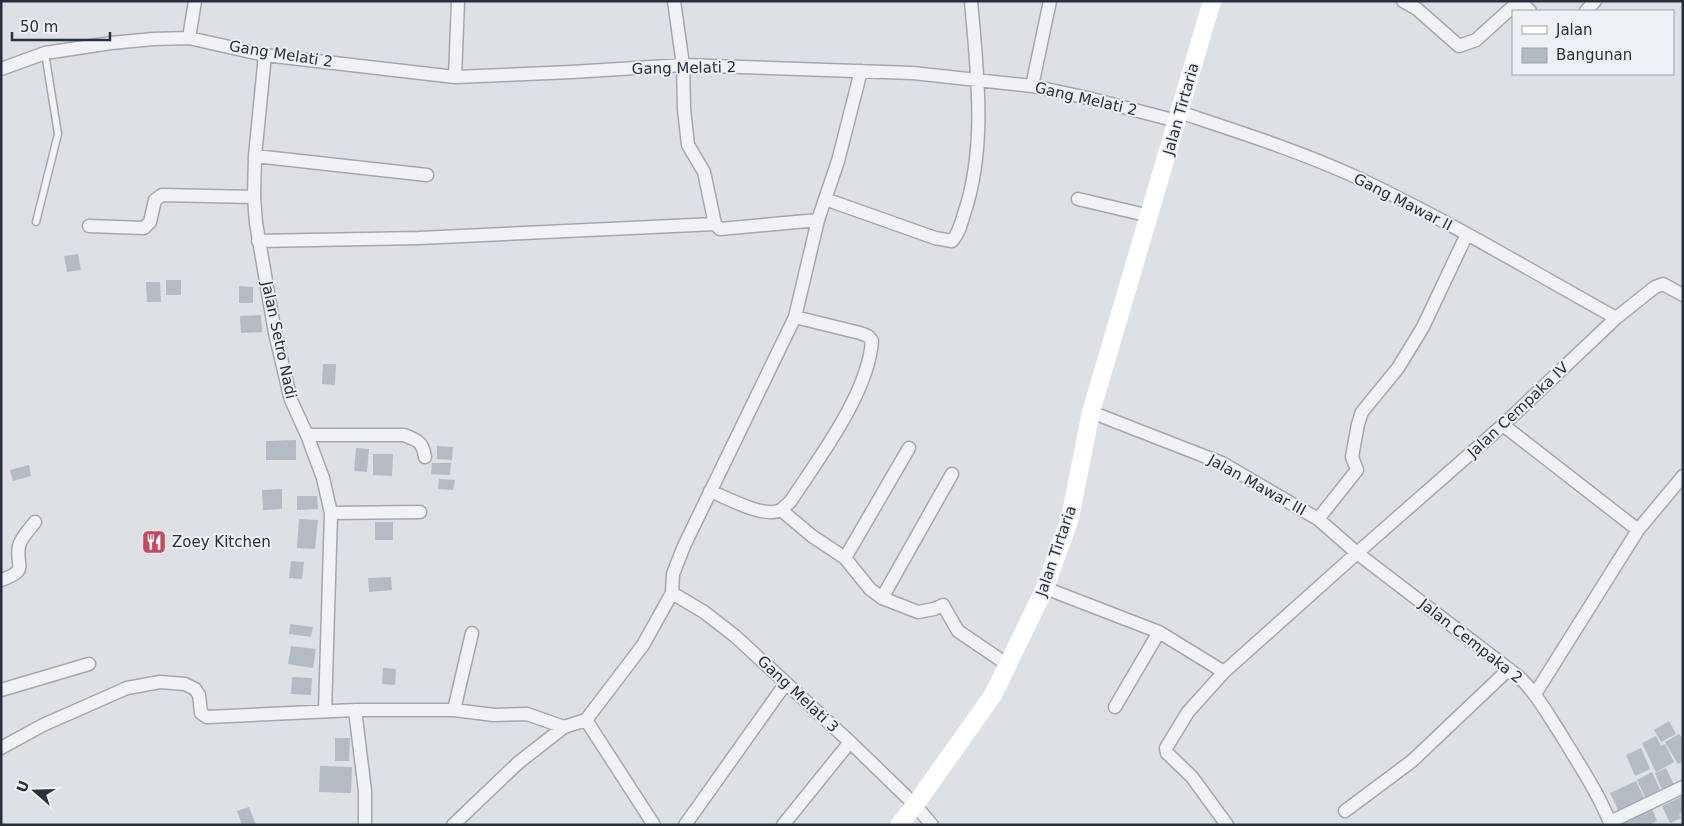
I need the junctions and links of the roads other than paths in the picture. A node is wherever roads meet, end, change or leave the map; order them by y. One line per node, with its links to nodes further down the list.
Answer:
1 (196, 1): 10 (street)
2 (458, 1): 16 (street)
3 (674, 1): 13 (street)
4 (971, 1): 17 (street)
5 (1050, 1): 18 (street)
6 (1212, 1): 19 (street, Jalan Tirtaria)
7 (1403, 1): 8 (street)
8 (1520, 1): 9 (street)
9 (1529, 10)
10 (189, 38): 11 (street, Gang Melati 2); 12 (street, Gang Melati 2)
11 (45, 53): 14 (street, Gang Melati 2); 27 (lane)
12 (265, 55): 16 (street, Gang Melati 2); 20 (street, Jalan Setro Nadi)
13 (683, 65): 15 (street, Gang Melati 2); 16 (street, Gang Melati 2); 28 (street)
14 (1, 69)
15 (861, 71): 17 (street, Gang Melati 2); 23 (street)
16 (455, 77)
17 (978, 81): 18 (street, Gang Melati 2); 23 (street)
18 (1032, 86): 19 (street, Gang Melati 2)
19 (1178, 117): 25 (street, Jalan Tirtaria); 30 (street, Gang Mawar II)
20 (255, 156): 21 (street); 22 (street, Jalan Setro Nadi)
21 (427, 175)
22 (254, 197): 29 (street); 31 (street, Jalan Setro Nadi)
23 (825, 199): 26 (street)
24 (1078, 199): 25 (street)
25 (1150, 216): 35 (street, Jalan Tirtaria)
26 (818, 220): 28 (street); 33 (street)
27 (36, 222)
28 (714, 224): 31 (street)
29 (89, 226)
30 (1466, 234): 34 (street, Gang Mawar II); 46 (street)
31 (258, 241): 37 (street, Jalan Setro Nadi)
32 (1683, 295): 34 (street, Jalan Cempaka IV)
33 (795, 317): 42 (street); 43 (street)
34 (1616, 318): 36 (street, Jalan Cempaka IV)
35 (1091, 412): 46 (street, Jalan Mawar III); 52 (street, Jalan Tirtaria)
36 (1503, 425): 48 (street); 49 (street, Jalan Cempaka IV)
37 (307, 435): 39 (street); 45 (street, Jalan Setro Nadi)
38 (909, 448): 50 (street)
39 (426, 457)
40 (952, 474): 54 (street)
41 (1683, 476): 48 (street)
42 (710, 491): 43 (street); 53 (street)
43 (781, 510): 50 (street)
44 (420, 512): 45 (street)
45 (331, 513): 67 (street, Jalan Setro Nadi)
46 (1318, 519): 49 (street, Jalan Mawar III)
47 (35, 522): 51 (street)
48 (1638, 530): 63 (street)
49 (1357, 553): 59 (street, Jalan Cempaka 2); 60 (street, Jalan Cempaka IV)
50 (845, 558): 54 (street)
51 (1, 580)
52 (1045, 588): 55 (street); 58 (street, Jalan Tirtaria)
53 (672, 593): 61 (street, Gang Melati 3); 68 (street)
54 (882, 598): 58 (street)
55 (1159, 632): 60 (street); 64 (street)
56 (472, 633): 66 (street)
57 (89, 664): 62 (street)
58 (1008, 664): 73 (street, Jalan Tirtaria)
59 (1509, 669): 63 (street, Jalan Cempaka 2); 74 (street)
60 (1224, 672): 83 (street, Jalan Cempaka IV)
61 (786, 683): 70 (street, Gang Melati 3); 79 (street)
62 (1, 690)
63 (1535, 694): 75 (street, Jalan Cempaka 2)
64 (1115, 707)
65 (355, 710): 66 (street); 67 (street); 76 (street)
66 (454, 710): 69 (street)
67 (326, 711): 71 (street)
68 (586, 720): 69 (street); 78 (street)
69 (564, 727): 77 (street)
70 (850, 742): 73 (street, Gang Melati 3); 80 (street)
71 (1, 748)
72 (1683, 787): 75 (street)
73 (915, 805): 81 (street, Jalan Tirtaria); 82 (street, Gang Melati 3)
74 (1345, 811)
75 (1610, 823)
76 (365, 825)
77 (453, 825)
78 (654, 825)
79 (685, 825)
80 (783, 825)
81 (899, 825)
82 (932, 825)
83 (1227, 825)

